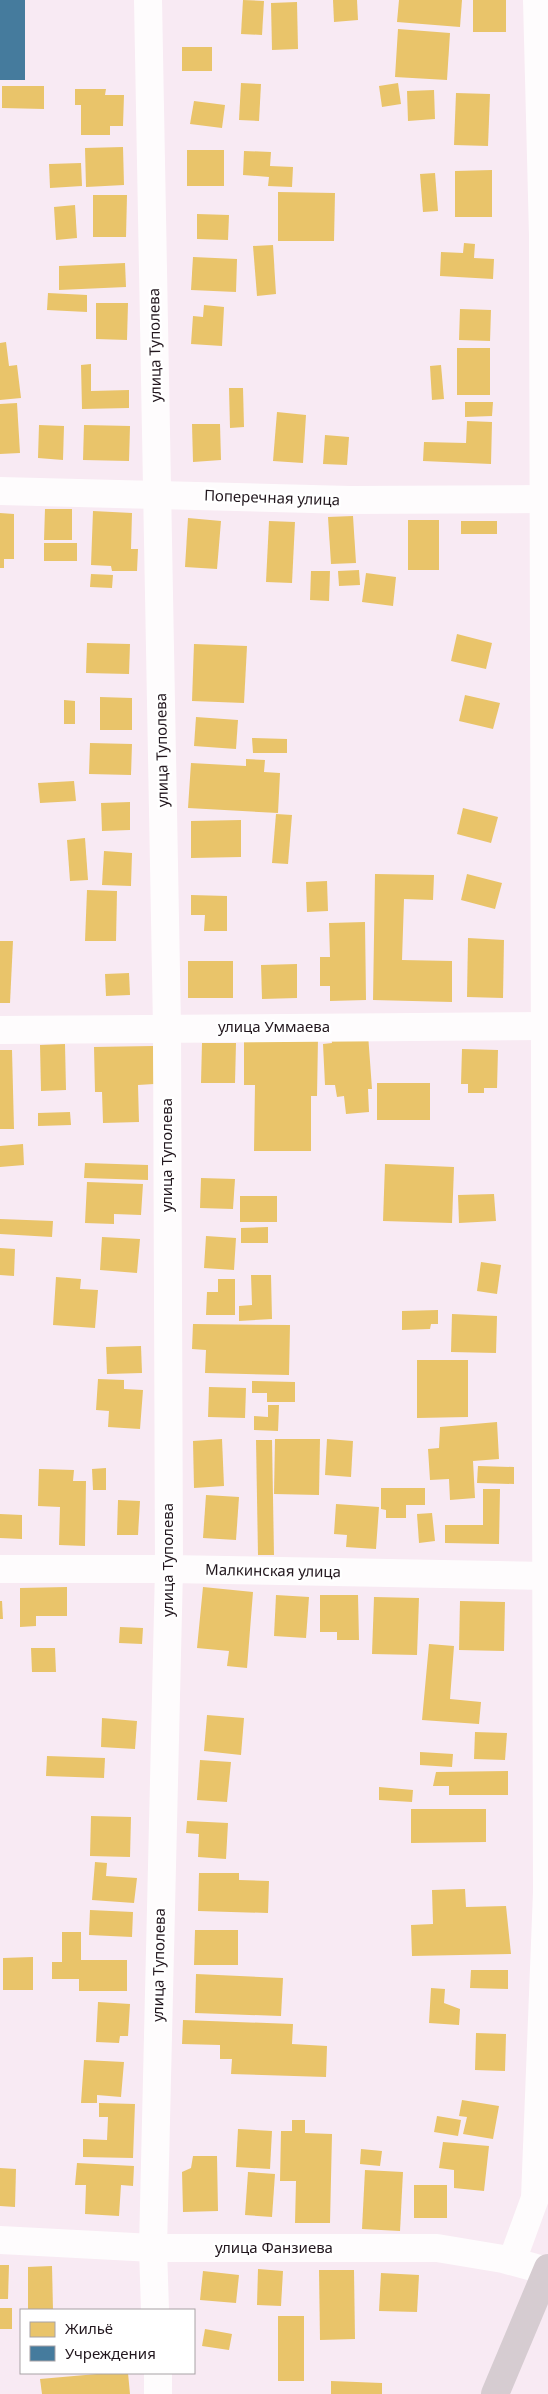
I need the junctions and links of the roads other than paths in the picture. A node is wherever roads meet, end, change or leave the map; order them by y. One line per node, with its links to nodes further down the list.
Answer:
1 (148, 0): 4 (street, улица Туполева)
2 (537, 0): 5 (street)
3 (0, 491): 4 (street, Поперечная улица)
4 (158, 494): 5 (street, Поперечная улица); 7 (street, улица Туполева)
5 (543, 499): 6 (street)
6 (547, 1026): 7 (street, улица Уммаева); 11 (street)
7 (167, 1027): 8 (street, улица Уммаева); 10 (street, улица Туполева)
8 (0, 1030)
9 (0, 1569): 10 (street, Малкинская улица)
10 (169, 1570): 11 (street, Малкинская улица); 13 (street, улица Туполева)
11 (546, 1576): 14 (street)
12 (0, 2240): 13 (street, улица Фанзиева)
13 (153, 2248): 14 (street, улица Фанзиева); 16 (street, улица Туполева)
14 (512, 2261): 15 (street, улица Фанзиева)
15 (547, 2269): 19 (main road)
16 (155, 2309)
17 (158, 2374): 18 (street)
18 (158, 2394)
19 (495, 2394)

